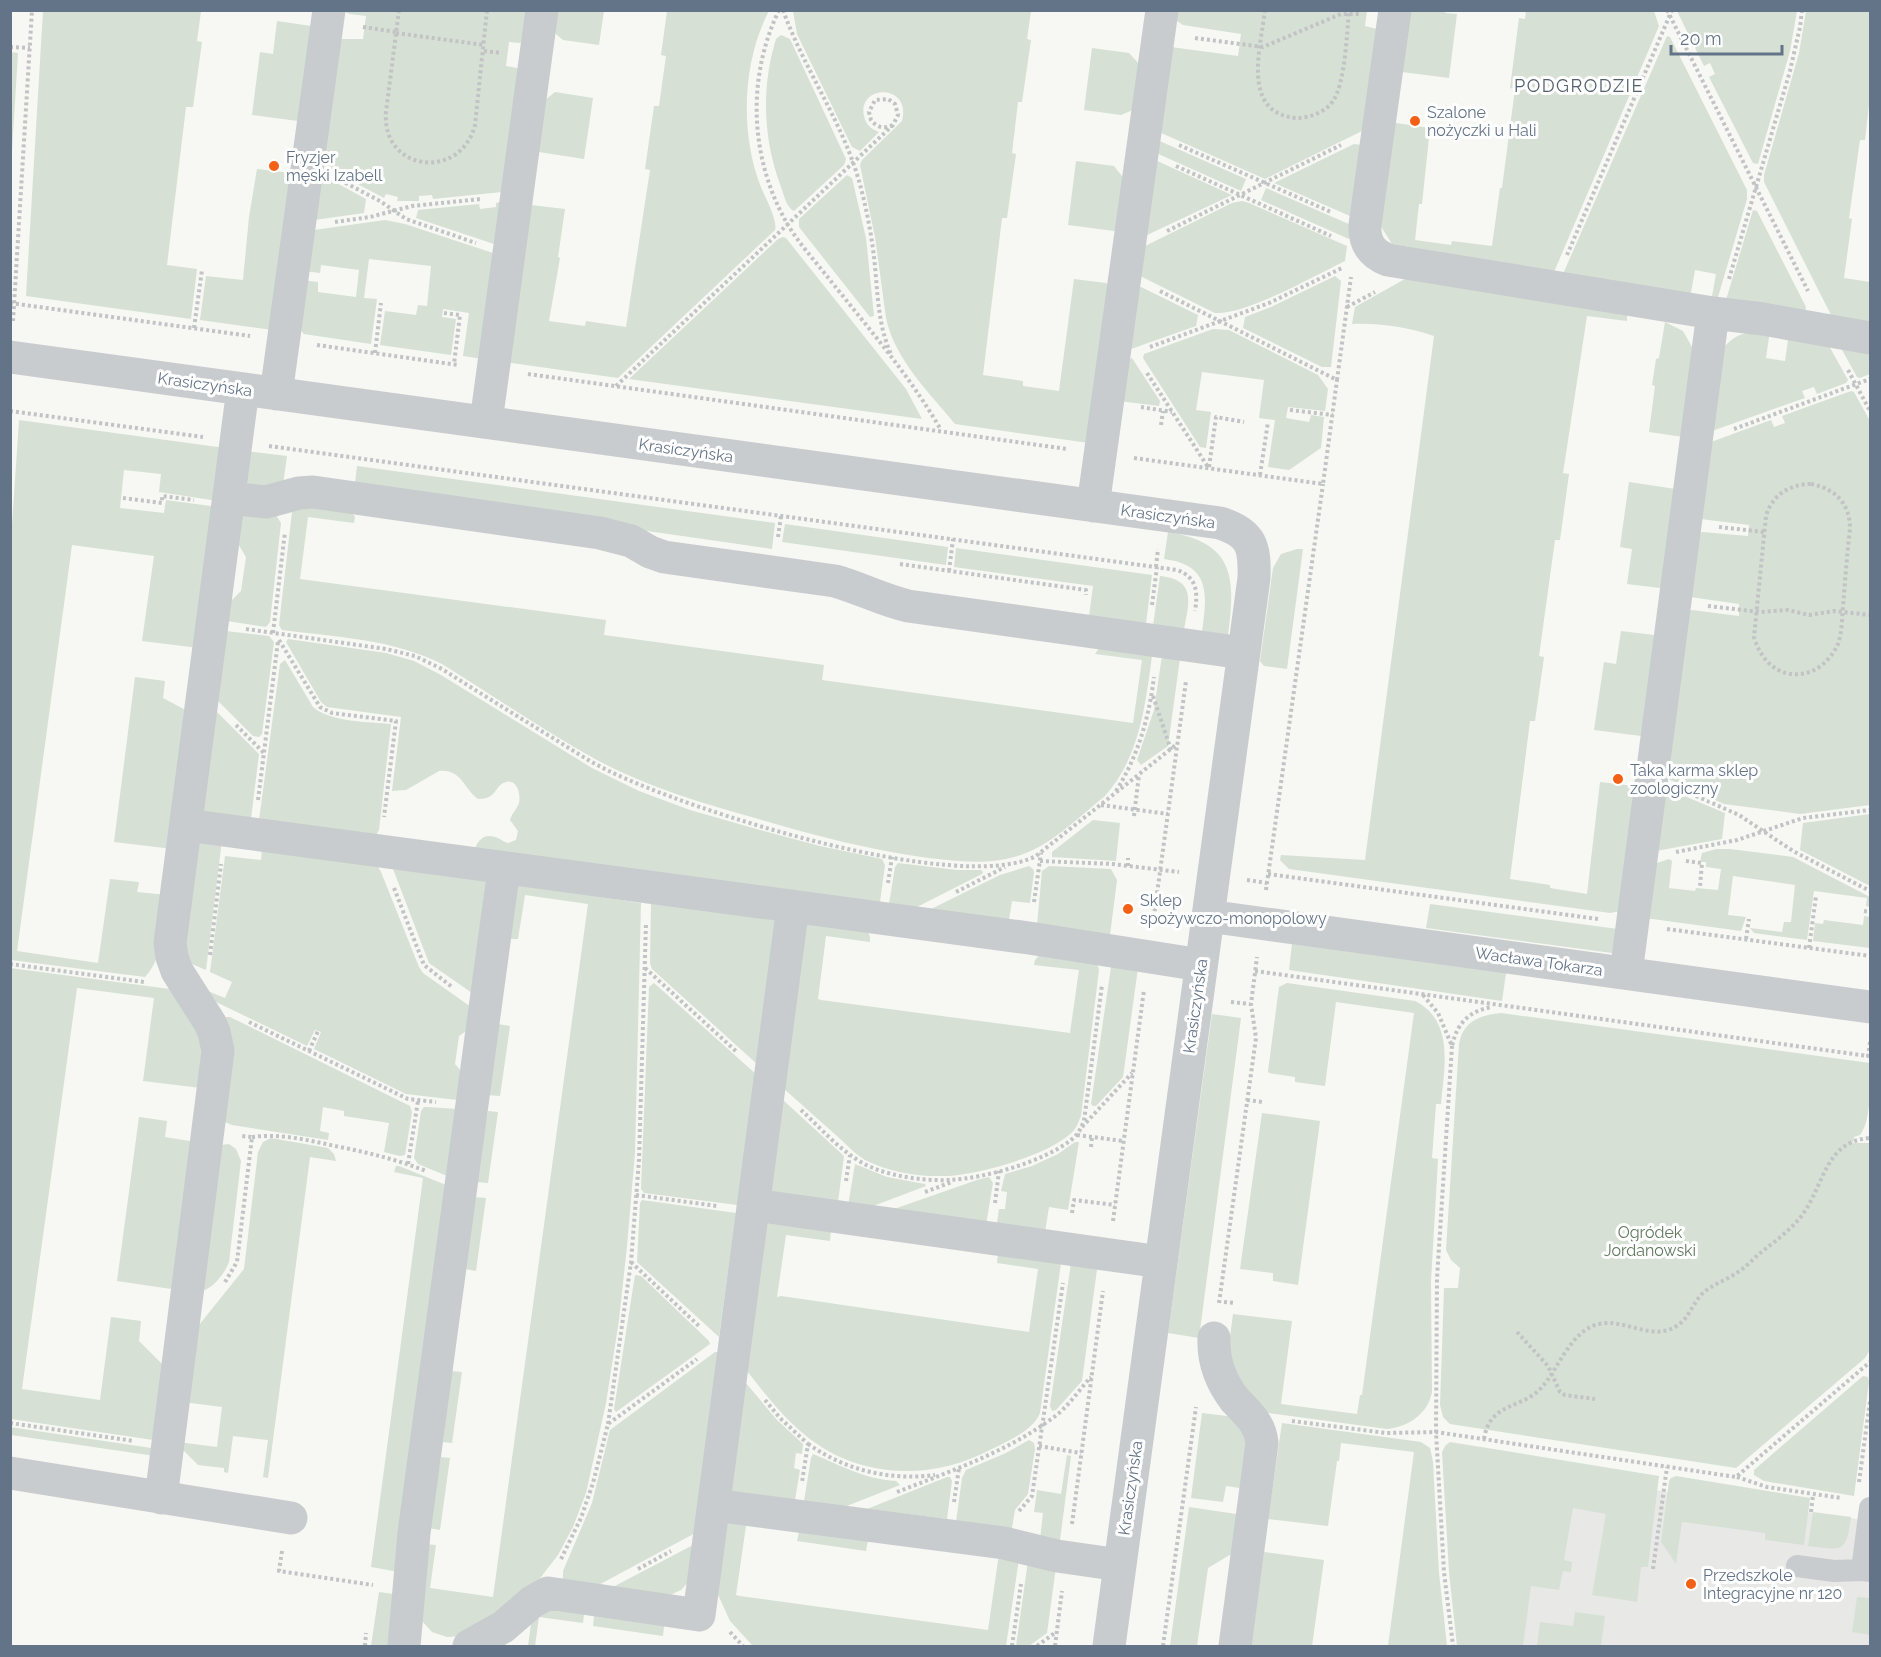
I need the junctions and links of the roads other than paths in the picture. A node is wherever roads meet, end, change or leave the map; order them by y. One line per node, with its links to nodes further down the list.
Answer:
1 (329, 10): 9 (street)
2 (542, 10): 10 (street)
3 (1381, 13): 5 (street)
4 (1160, 22): 12 (street)
5 (1716, 313): 6 (street); 19 (street)
6 (1870, 338)
7 (10, 357): 8 (street, Krasiczyńska)
8 (243, 389): 9 (street, Krasiczyńska); 11 (street)
9 (276, 394): 10 (street, Krasiczyńska)
10 (486, 422): 12 (street, Krasiczyńska)
11 (228, 502): 13 (street); 14 (street)
12 (1093, 506): 13 (street, Krasiczyńska)
13 (1243, 652): 17 (street, Krasiczyńska)
14 (186, 825): 15 (street); 25 (street)
15 (504, 868): 16 (street); 32 (street)
16 (802, 908): 18 (street); 21 (street)
17 (1208, 916): 18 (street, Krasiczyńska); 19 (street, Wacława Tokarza)
18 (1201, 965): 22 (street, Krasiczyńska)
19 (1626, 973): 20 (street, Wacława Tokarza)
20 (1870, 1007)
21 (753, 1208): 22 (street); 28 (street)
22 (1161, 1262): 29 (street, Krasiczyńska)
23 (1216, 1353): 35 (street)
24 (10, 1473): 25 (street)
25 (161, 1497): 27 (street)
26 (1864, 1499): 31 (lane)
27 (289, 1518)
28 (712, 1518): 29 (street); 33 (street)
29 (1120, 1565): 34 (street, Krasiczyńska)
30 (1797, 1566): 31 (lane)
31 (1866, 1571)
32 (404, 1647)
33 (469, 1647)
34 (1109, 1647)
35 (1235, 1647)

